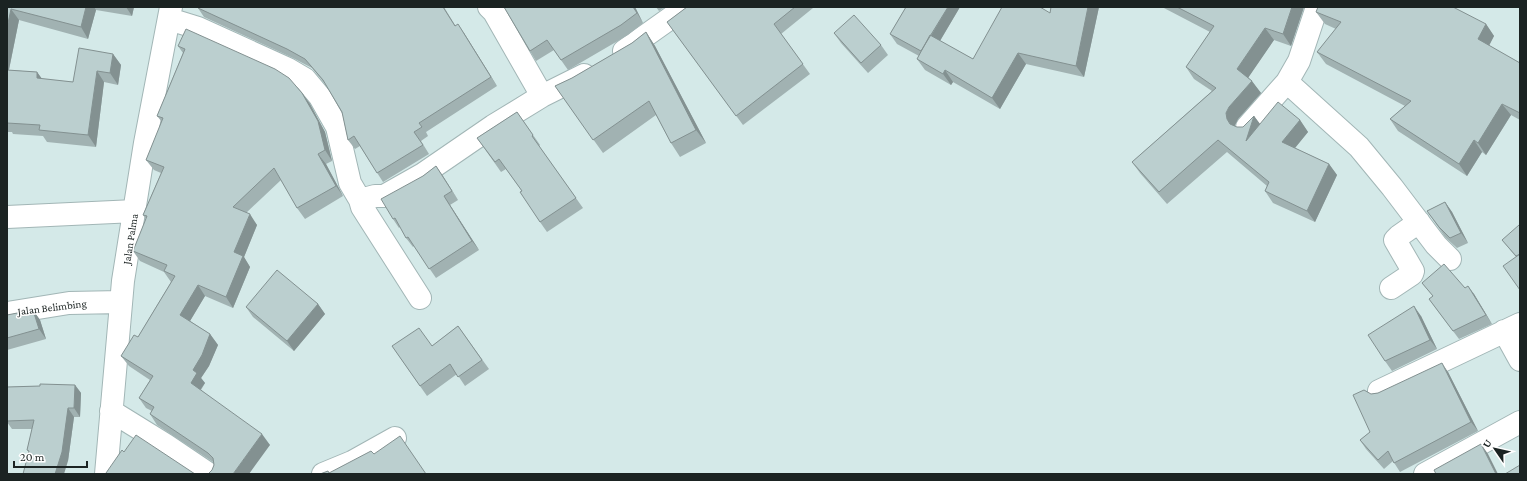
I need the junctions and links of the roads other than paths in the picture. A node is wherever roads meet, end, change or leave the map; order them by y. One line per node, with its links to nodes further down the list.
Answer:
1 (489, 7): 6 (street)
2 (686, 7): 6 (street)
3 (1317, 7): 5 (street)
4 (170, 13): 8 (street); 9 (street, Jalan Palma)
5 (1287, 82): 7 (street); 11 (street)
6 (542, 96): 8 (street)
7 (1247, 127)
8 (360, 200): 14 (street)
9 (135, 211): 10 (street); 15 (street, Jalan Palma)
10 (7, 217)
11 (1419, 222): 12 (street); 13 (street)
12 (1450, 259)
13 (1391, 288)
14 (420, 298)
15 (121, 302): 16 (street, Jalan Belimbing); 20 (street, Jalan Palma)
16 (7, 313)
17 (1512, 327): 18 (street); 19 (street)
18 (1520, 360)
19 (1379, 391)
20 (111, 411): 23 (street, Jalan Palma); 24 (street)
21 (1520, 422): 26 (street)
22 (395, 438): 25 (street)
23 (106, 474)
24 (209, 474)
25 (323, 474)
26 (1425, 474)

